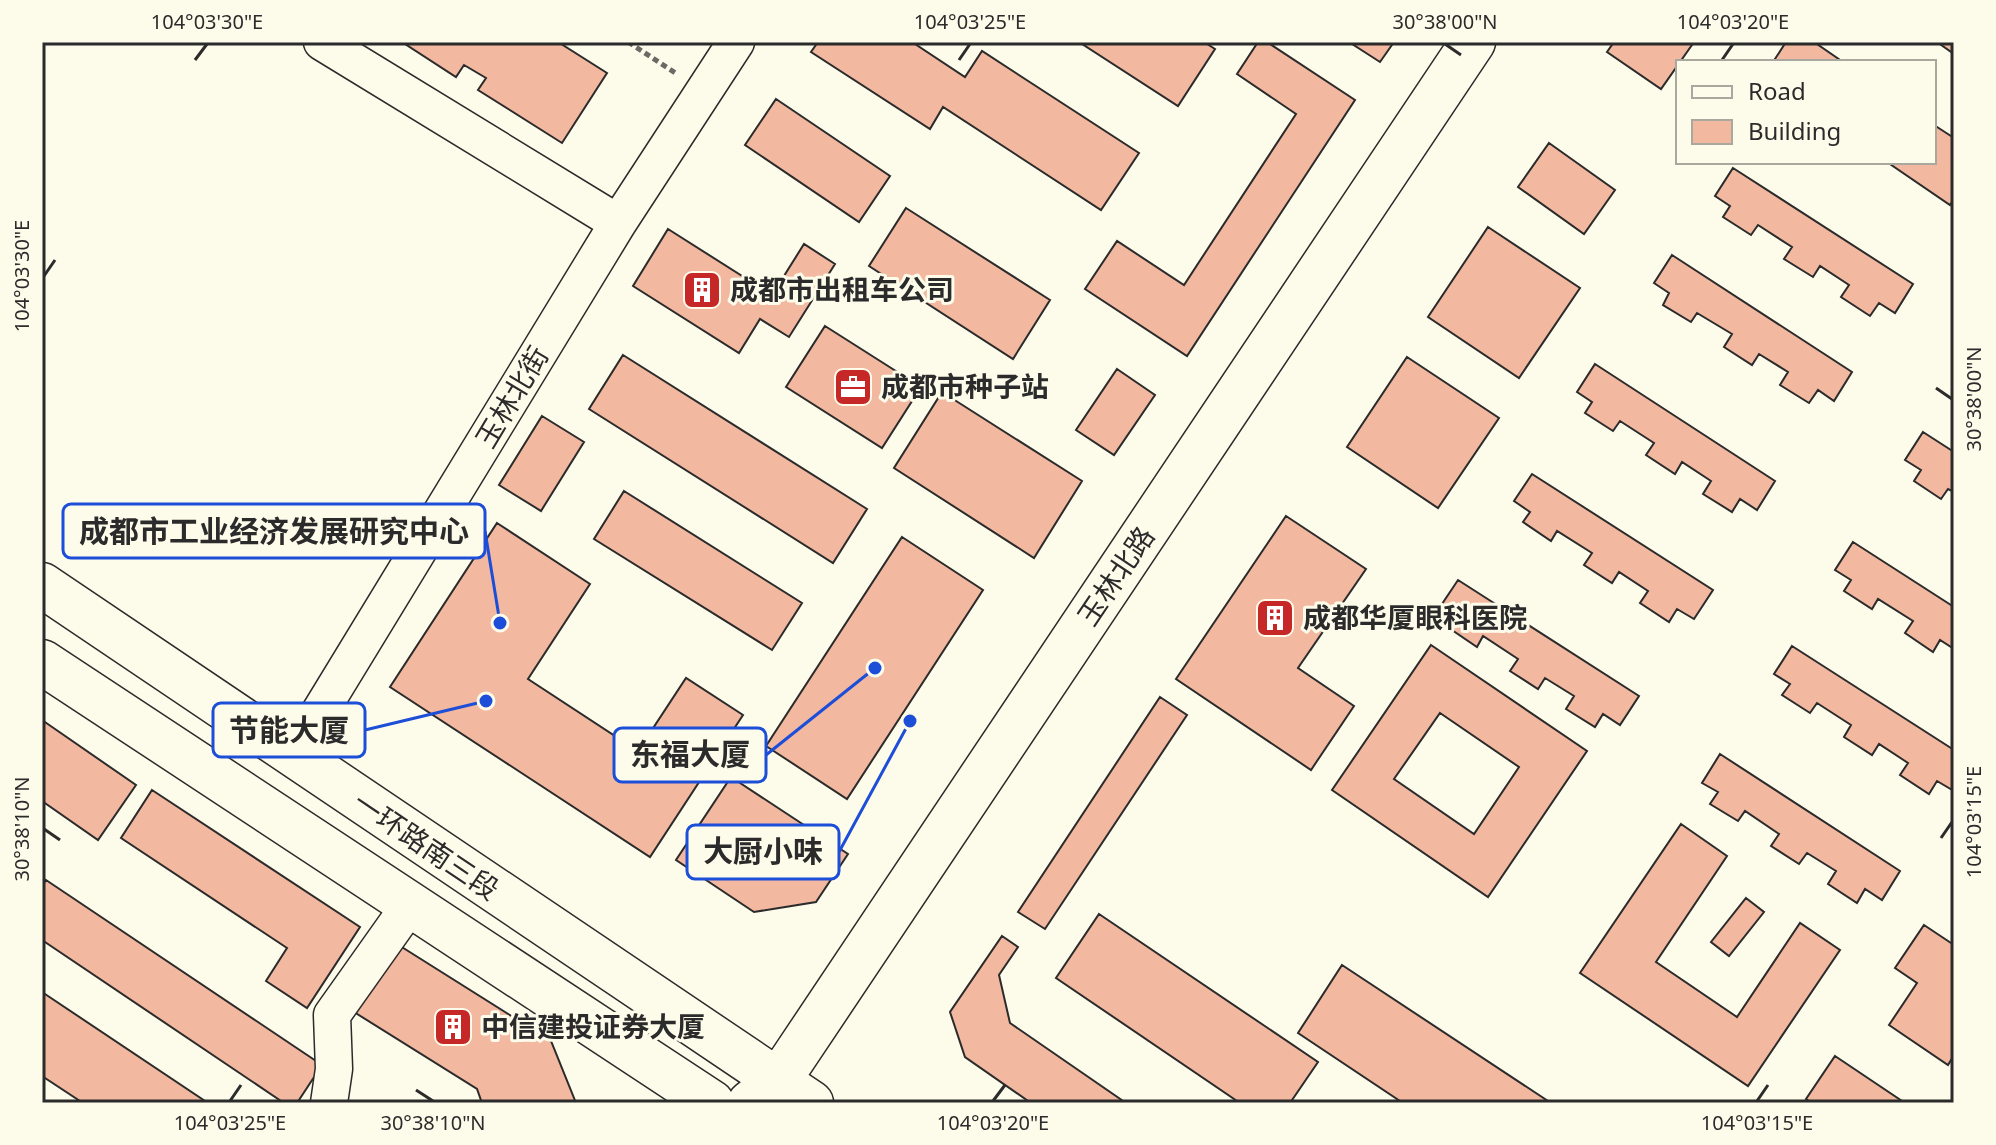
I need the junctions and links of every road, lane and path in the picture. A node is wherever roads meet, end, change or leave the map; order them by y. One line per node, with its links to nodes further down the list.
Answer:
1 (322, 42): 6 (street)
2 (628, 42): 5 (path)
3 (736, 42): 5 (street, 玉林北街)
4 (1473, 42): 12 (main road, 玉林北路)
5 (704, 92): 6 (street, 玉林北街)
6 (618, 223): 9 (street, 玉林北街)
7 (42, 585): 9 (main road, 一环路南三段)
8 (42, 662): 11 (main road, 一环路南三段)
9 (293, 756): 10 (main road, 一环路南三段)
10 (410, 835): 11 (main road); 12 (main road, 一环路南三段)
11 (394, 894): 13 (street); 14 (main road, 一环路南三段)
12 (780, 1096)
13 (329, 1103)
14 (712, 1103)

